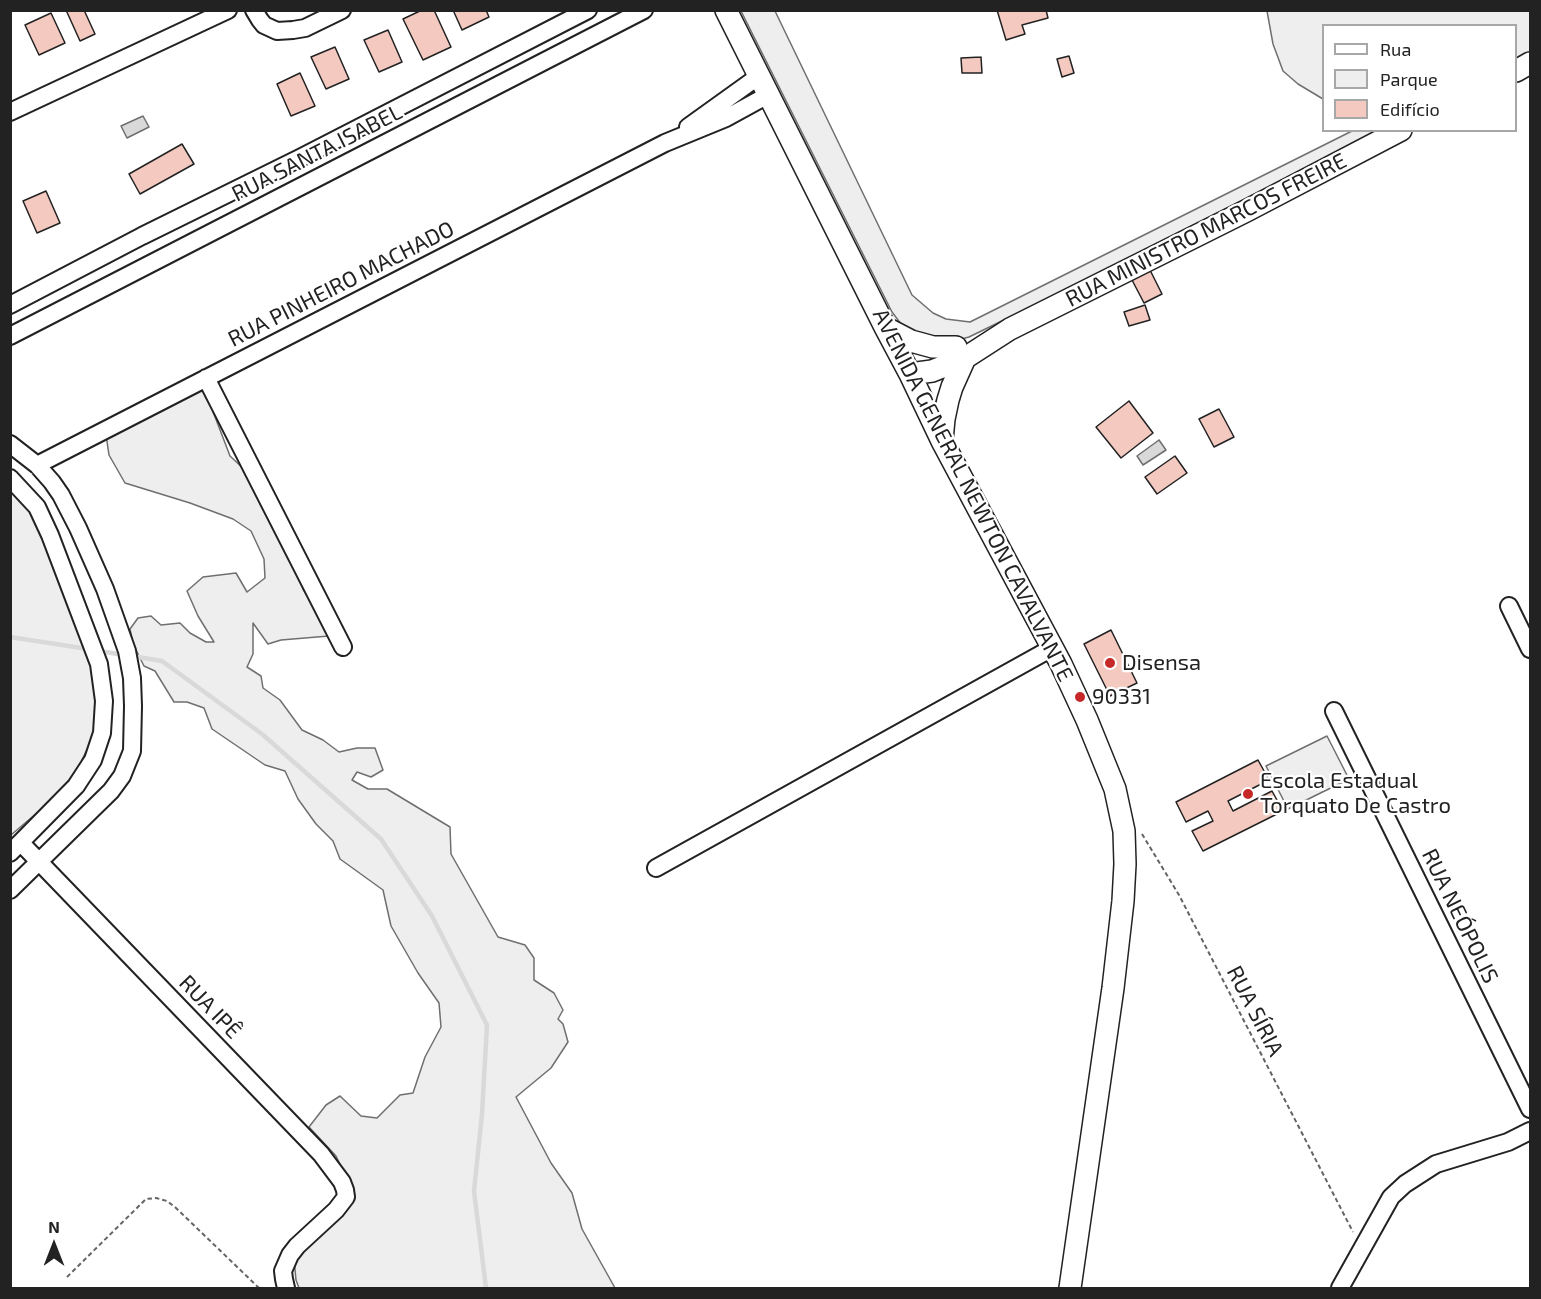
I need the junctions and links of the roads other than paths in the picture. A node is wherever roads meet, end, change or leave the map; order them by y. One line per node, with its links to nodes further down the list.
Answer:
1 (228, 10): 8 (street)
2 (254, 10): 3 (street)
3 (342, 10)
4 (588, 10): 10 (street, RUA SANTA ISABEL)
5 (644, 10): 12 (street, RUA SANTA ISABEL)
6 (726, 10): 7 (main road, AVENIDA GENERAL NEWTON CAVALVANTE)
7 (763, 86): 11 (main road, AVENIDA GENERAL NEWTON CAVALVANTE); 15 (street, RUA PINHEIRO MACHADO)
8 (10, 112)
9 (1397, 132): 13 (main road, RUA MINISTRO MARCOS FREIRE)
10 (10, 305)
11 (885, 327): 13 (main road); 14 (main road, AVENIDA GENERAL NEWTON CAVALVANTE)
12 (10, 336)
13 (960, 352): 14 (main road, RUA MINISTRO MARCOS FREIRE); 16 (main road)
14 (910, 374): 16 (main road, AVENIDA GENERAL NEWTON CAVALVANTE)
15 (206, 378): 18 (street, RUA PINHEIRO MACHADO); 21 (street)
16 (942, 441): 22 (main road, AVENIDA GENERAL NEWTON CAVALVANTE)
17 (10, 444): 18 (street)
18 (37, 465): 26 (street)
19 (10, 478): 25 (street)
20 (1509, 606): 23 (street)
21 (343, 647)
22 (1052, 648): 27 (street); 32 (main road, AVENIDA GENERAL NEWTON CAVALVANTE)
23 (1530, 649)
24 (1334, 711): 29 (street, RUA NEÓPOLIS)
25 (16, 848): 26 (street, RUA IPÊ)
26 (38, 862): 28 (street); 31 (street, RUA IPÊ)
27 (656, 868)
28 (10, 890)
29 (1530, 1109)
30 (1530, 1131): 33 (street)
31 (286, 1288)
32 (1070, 1288)
33 (1340, 1288)

